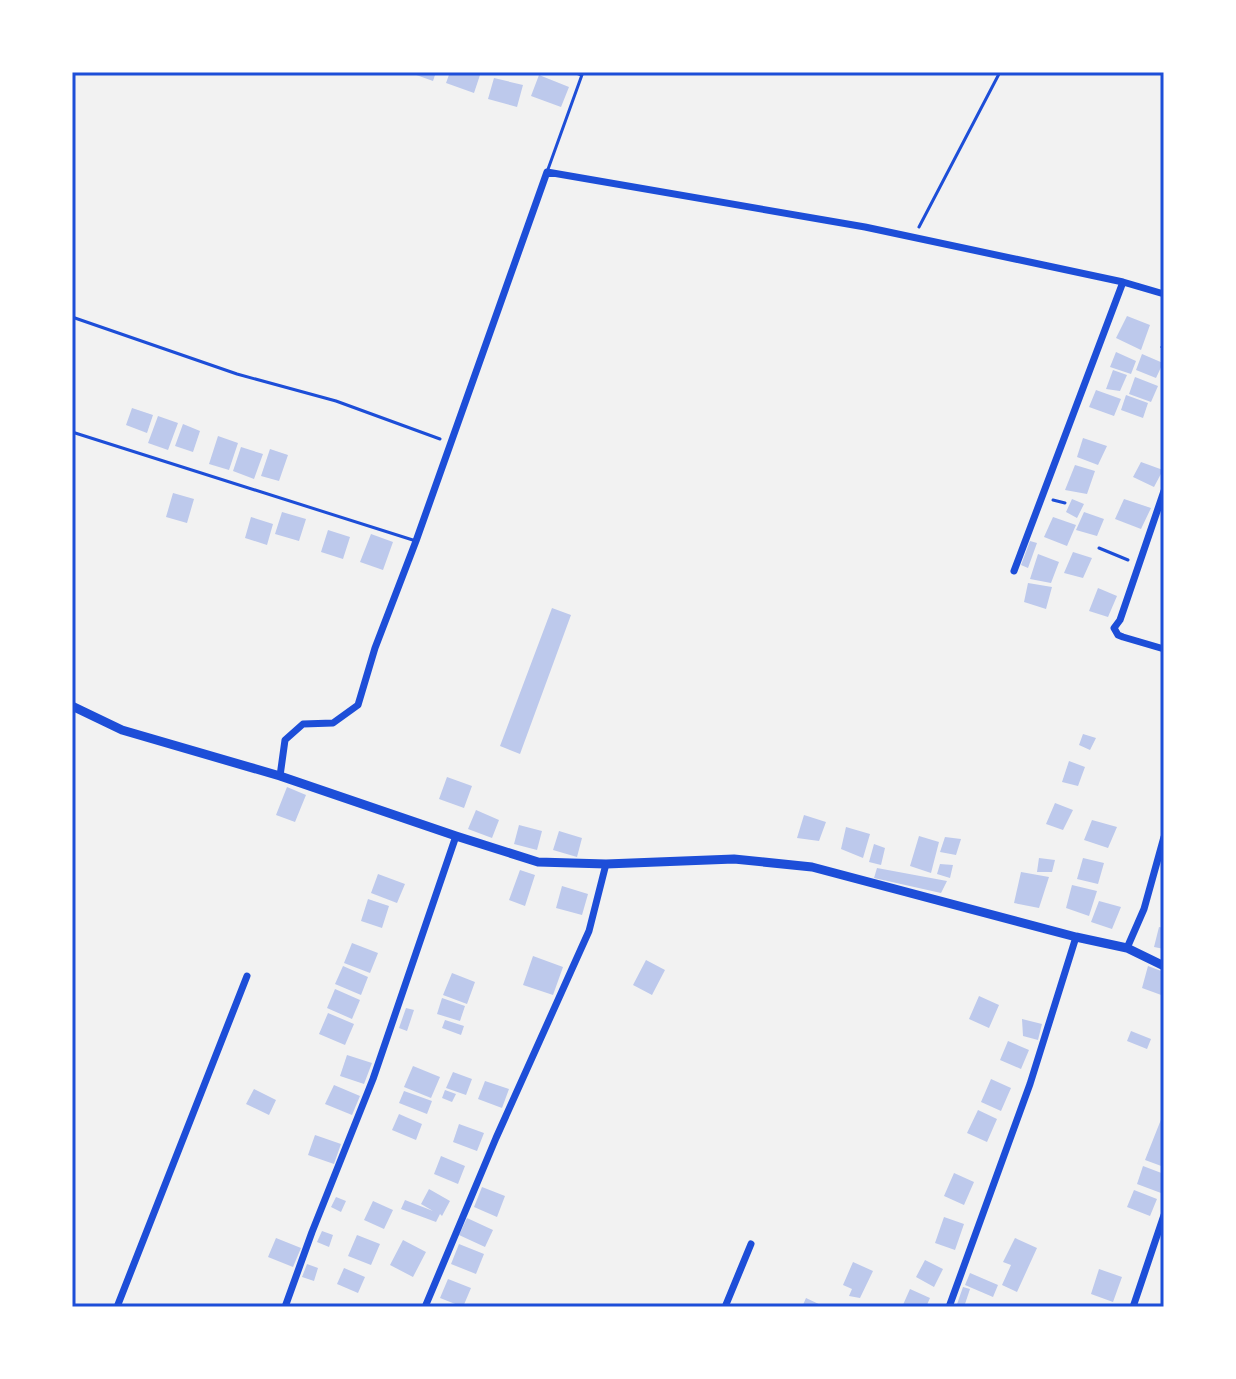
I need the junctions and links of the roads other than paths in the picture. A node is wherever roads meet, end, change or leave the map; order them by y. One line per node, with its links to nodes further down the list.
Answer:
1 (573, 72): 2 (lane)
2 (583, 74): 3 (lane)
3 (547, 172): 4 (street); 8 (street)
4 (1123, 282): 5 (street); 9 (street)
5 (1164, 294)
6 (72, 432): 8 (lane)
7 (1164, 491): 10 (street)
8 (416, 541): 12 (street)
9 (1014, 571)
10 (1164, 649)
11 (72, 706): 12 (street)
12 (280, 776): 13 (street)
13 (456, 836): 15 (street); 23 (street)
14 (1164, 837): 17 (street)
15 (606, 864): 16 (street); 24 (street)
16 (1076, 937): 17 (street); 26 (street)
17 (1127, 948): 18 (street)
18 (1164, 966)
19 (247, 976): 22 (street)
20 (1164, 1215): 27 (street)
21 (751, 1244): 25 (street)
22 (117, 1307)
23 (285, 1307)
24 (425, 1307)
25 (725, 1307)
26 (949, 1307)
27 (1133, 1307)

